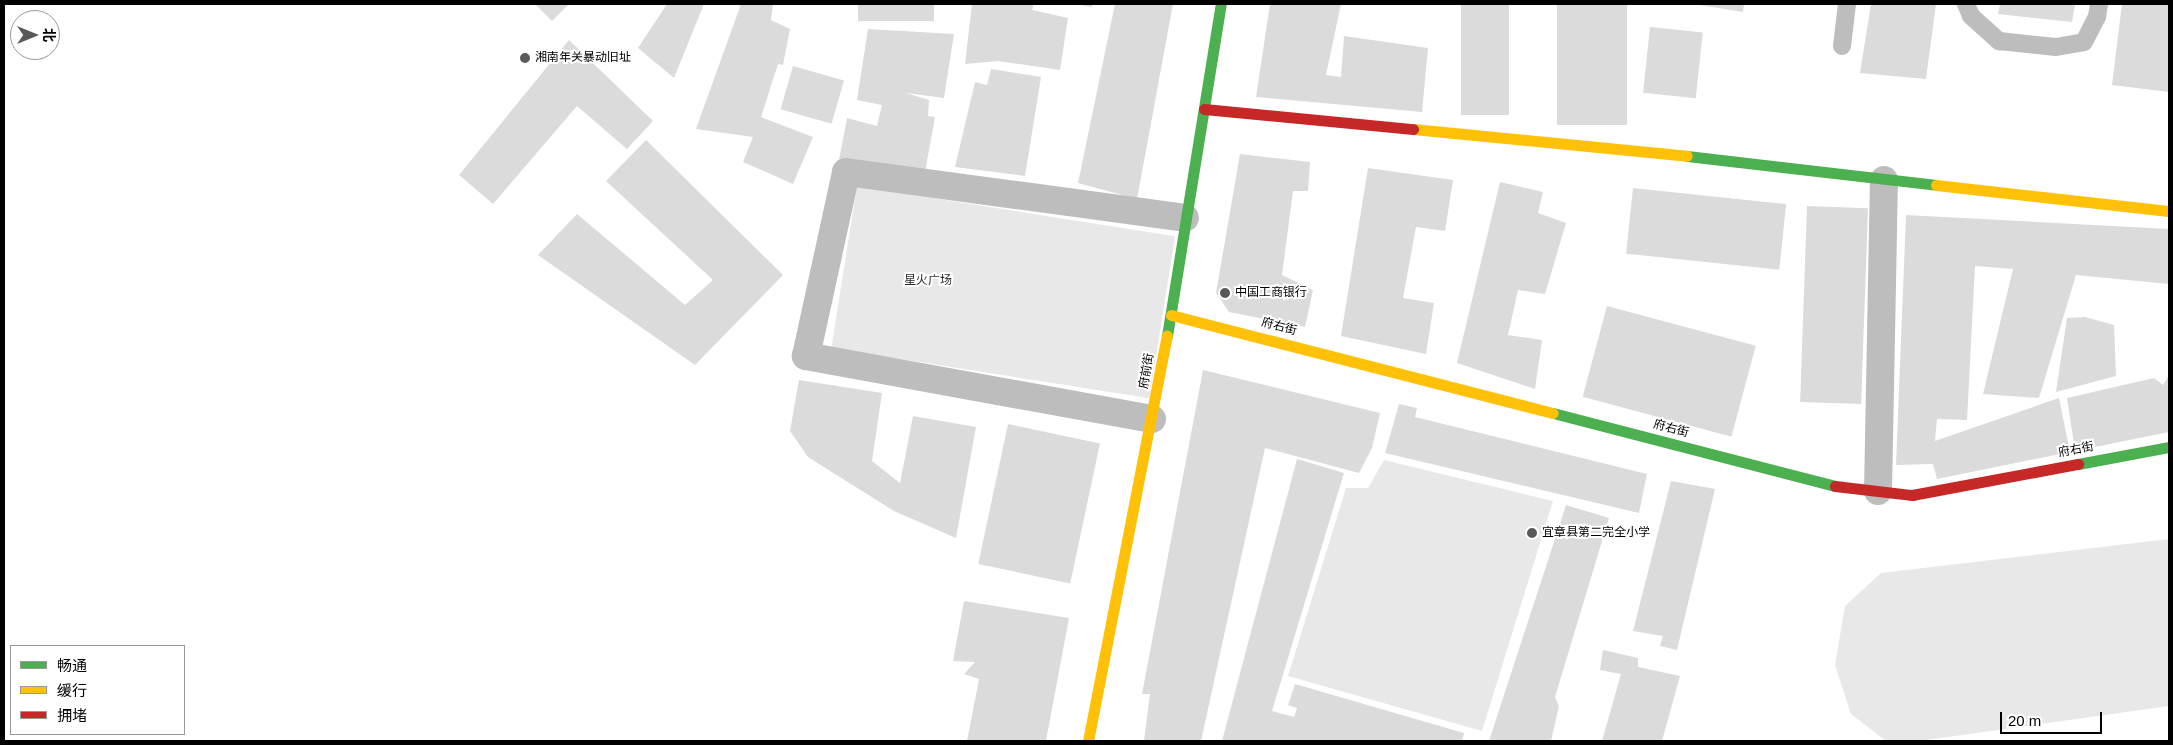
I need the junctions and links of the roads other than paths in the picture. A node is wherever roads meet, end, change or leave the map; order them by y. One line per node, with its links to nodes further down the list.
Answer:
1 (1221, 4): 6 (street, 府前街)
2 (1847, 4): 5 (lane)
3 (1966, 4): 4 (lane)
4 (2099, 4)
5 (1842, 46)
6 (1204, 109): 7 (street); 9 (street, 府前街)
7 (1884, 180): 8 (street); 13 (street)
8 (2169, 211)
9 (1185, 218): 10 (street, 府前街); 11 (street)
10 (1171, 315): 11 (street, 府前街); 13 (street, 府右街)
11 (1152, 419): 14 (street, 府前街)
12 (2169, 447): 13 (street, 府右街)
13 (1878, 491)
14 (1088, 741)

